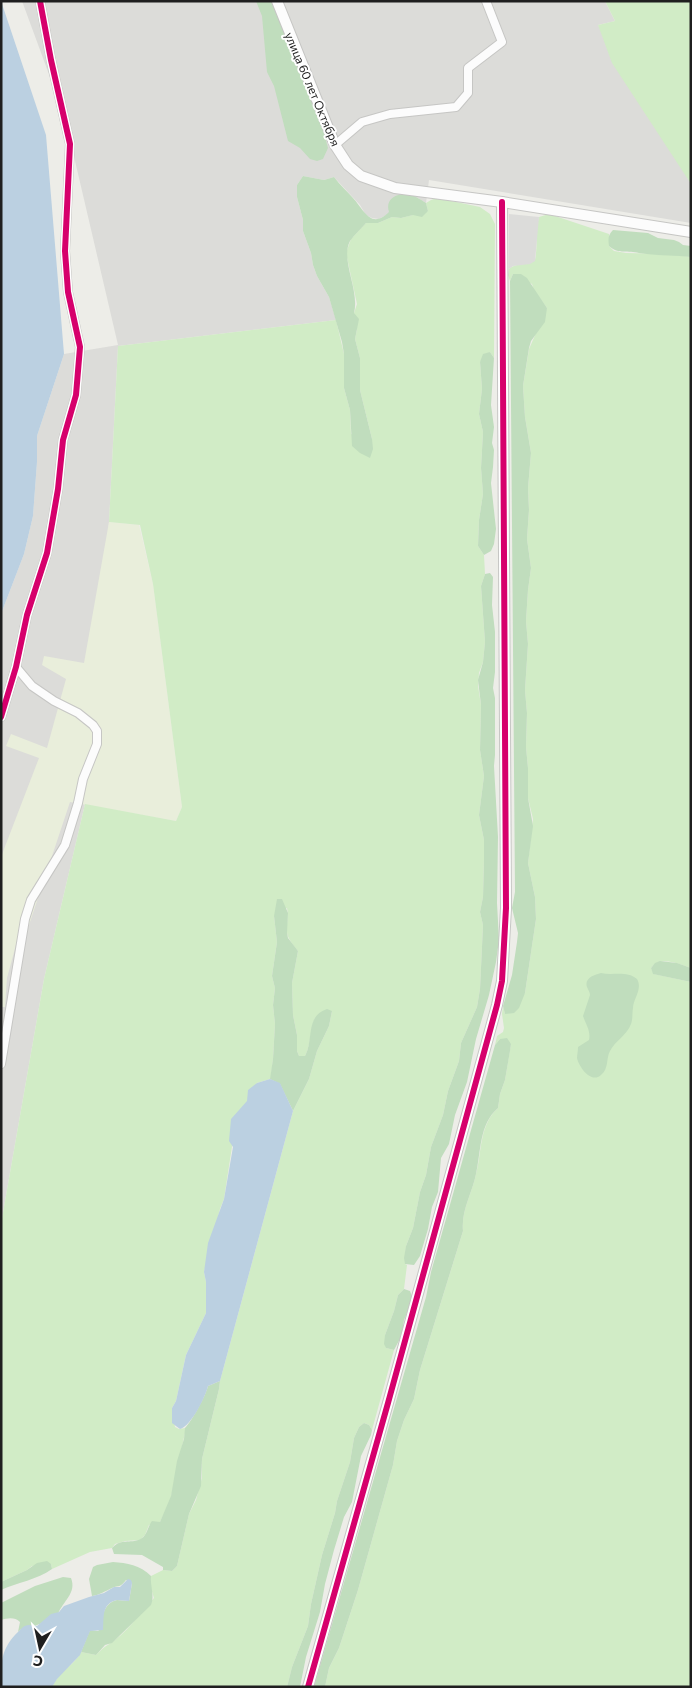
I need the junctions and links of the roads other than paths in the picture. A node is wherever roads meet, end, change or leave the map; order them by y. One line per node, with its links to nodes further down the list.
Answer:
1 (40, 1): 7 (street)
2 (277, 1): 4 (street, улица 60 лет Октября)
3 (486, 1): 4 (street)
4 (335, 145): 5 (street, улица 60 лет Октября)
5 (502, 202): 6 (street, улица 60 лет Октября); 10 (street)
6 (691, 232)
7 (16, 667): 8 (street); 9 (street)
8 (1, 717)
9 (1, 1064)
10 (308, 1687)

